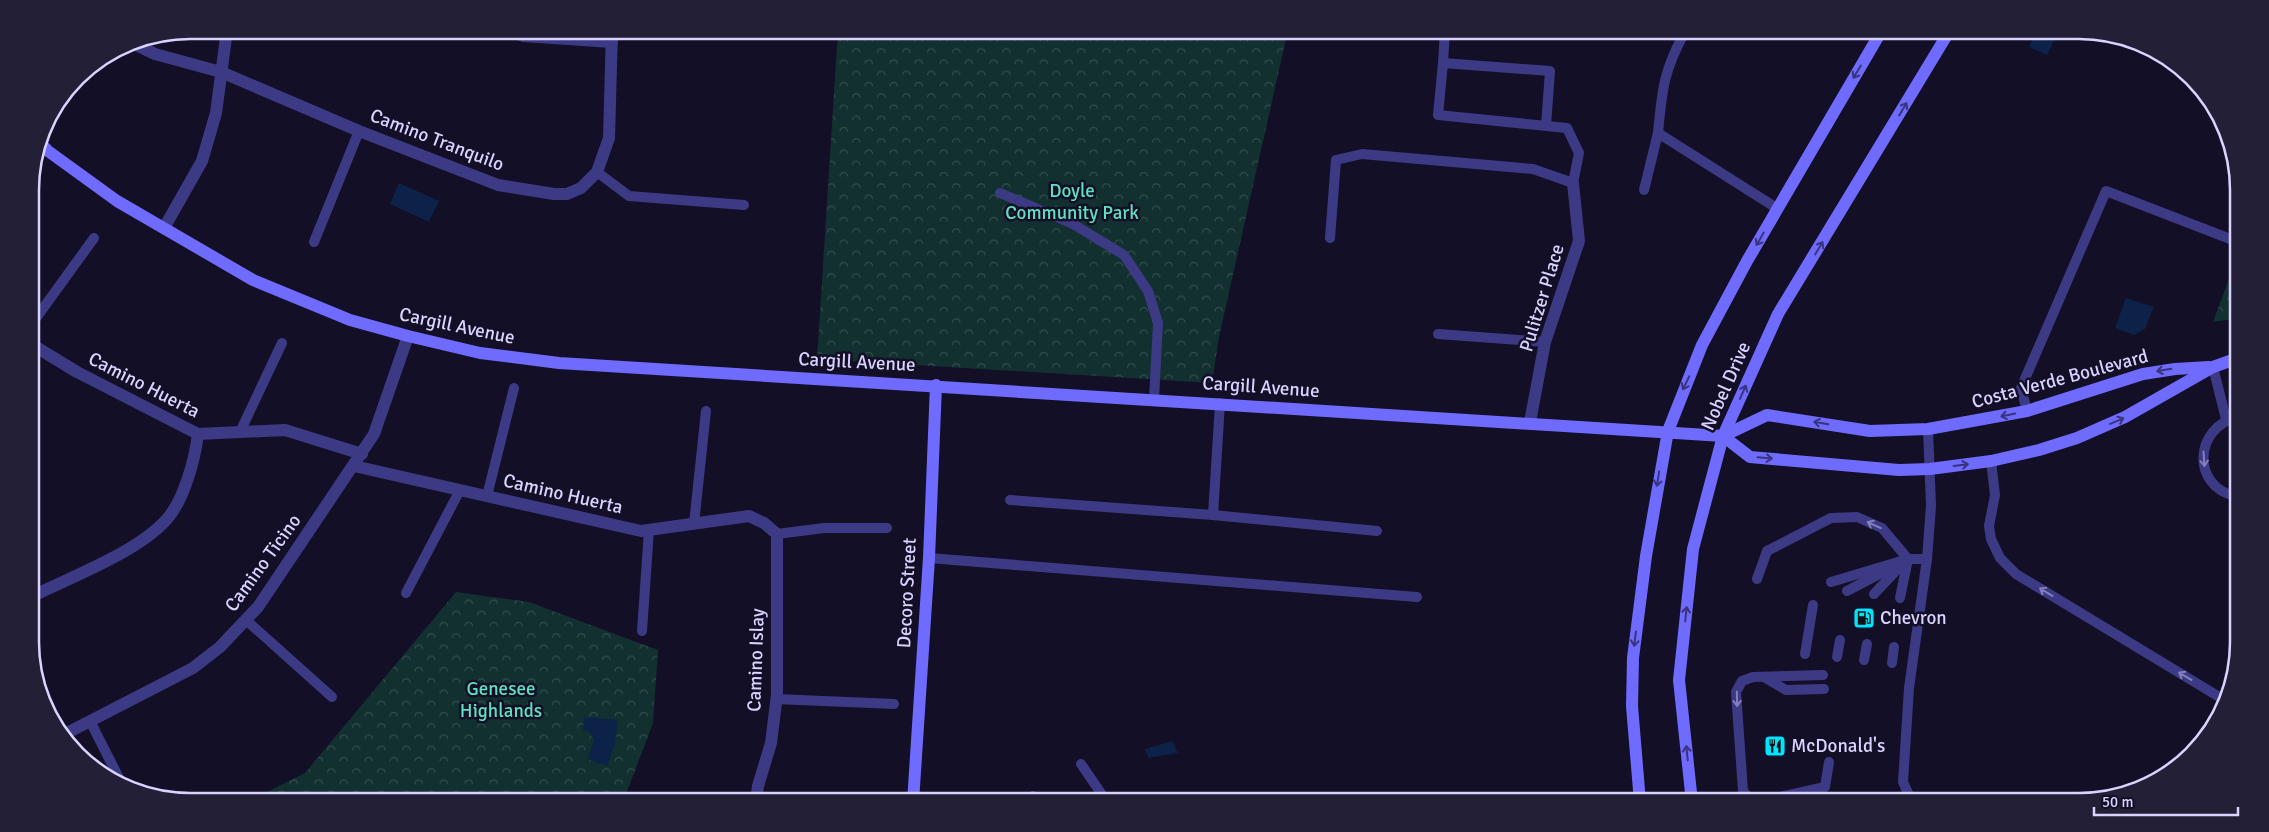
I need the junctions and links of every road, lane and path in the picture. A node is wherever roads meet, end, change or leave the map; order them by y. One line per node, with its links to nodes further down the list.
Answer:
1 (226, 39): 9 (street)
2 (612, 39): 14 (street, Camino Tranquilo)
3 (1444, 39): 8 (lane)
4 (1681, 39): 12 (lane)
5 (1877, 39): 19 (street, Nobel Drive, one-way to 19)
6 (1945, 39): 46 (street, Nobel Drive, one-way to 6)
7 (141, 47): 9 (street, Camino Tranquilo)
8 (1442, 62): 10 (lane); 10 (lane)
9 (221, 72): 11 (street, Camino Tranquilo); 20 (street)
10 (1546, 126): 15 (lane)
11 (358, 131): 14 (street, Camino Tranquilo); 24 (lane)
12 (1658, 132): 16 (lane); 19 (lane)
13 (45, 147): 20 (street, Cargill Avenue)
14 (596, 172): 18 (lane)
15 (1573, 183): 22 (lane); 29 (street, Pulitzer Place)
16 (1644, 190)
17 (1000, 193): 35 (lane)
18 (744, 205)
19 (1778, 209): 43 (street, Nobel Drive, one-way to 43)
20 (164, 228): 27 (street, Cargill Avenue)
21 (94, 238): 25 (lane)
22 (1330, 238)
23 (2230, 239): 38 (lane)
24 (314, 242)
25 (39, 314)
26 (1438, 334): 29 (lane)
27 (408, 336): 33 (street, Cargill Avenue); 47 (street, Camino Ticino)
28 (282, 342): 44 (lane)
29 (1545, 342): 41 (street, Pulitzer Place)
30 (39, 349): 45 (street, Camino Huerta)
31 (2230, 361): 32 (street, Costa Verde Boulevard)
32 (2213, 367): 38 (street, Costa Verde Boulevard, one-way to 38); 40 (lane); 48 (street, Costa Verde Boulevard, one-way to 32)
33 (936, 385): 35 (street, Cargill Avenue); 61 (street, Decoro Street)
34 (514, 388): 53 (lane)
35 (1154, 399): 36 (street, Cargill Avenue)
36 (1220, 403): 41 (street, Cargill Avenue); 55 (lane)
37 (706, 411): 56 (lane)
38 (2027, 411): 42 (street, Costa Verde Boulevard, one-way to 42)
39 (2230, 419): 40 (lane)
40 (2226, 420): 52 (lane, one-way to 52)
41 (1530, 422): 43 (street, Cargill Avenue)
42 (1928, 429): 46 (street, Costa Verde Boulevard, one-way to 46); 50 (lane)
43 (1668, 431): 46 (street, Cargill Avenue); 97 (street, Nobel Drive, one-way to 97)
44 (240, 432): 45 (street, Camino Huerta); 47 (street, Camino Huerta)
45 (198, 434): 67 (street)
46 (1723, 436): 50 (street, Costa Verde Boulevard, one-way to 50); 98 (street, Nobel Drive, one-way to 46)
47 (362, 454): 49 (street, Camino Ticino)
48 (1991, 461): 50 (street, Costa Verde Boulevard, one-way to 48); 86 (lane, one-way to 48)
49 (354, 466): 51 (street, Camino Huerta); 73 (street, Camino Ticino)
50 (1930, 469): 62 (lane)
51 (460, 490): 53 (street, Camino Huerta); 68 (lane)
52 (2230, 495)
53 (487, 496): 58 (street, Camino Huerta)
54 (1010, 500): 55 (lane)
55 (1213, 514): 59 (lane)
56 (694, 524): 58 (street, Camino Huerta); 60 (street, Camino Huerta)
57 (887, 528): 60 (lane)
58 (649, 530): 74 (lane)
59 (1377, 531)
60 (777, 534): 87 (street, Camino Islay)
61 (929, 558): 70 (lane); 95 (street, Decoro Street)
62 (1927, 558): 63 (lane); 101 (lane)
63 (1908, 559): 64 (lane, one-way to 64); 65 (lane); 66 (lane); 69 (lane); 71 (lane)
64 (1757, 579)
65 (1831, 582)
66 (1847, 591)
67 (39, 593)
68 (406, 593)
69 (1874, 594)
70 (1417, 597)
71 (1900, 598)
72 (1813, 606): 78 (lane)
73 (246, 620): 85 (lane); 89 (street, Camino Ticino)
74 (642, 630)
75 (1840, 640): 79 (lane)
76 (1866, 644): 80 (lane)
77 (1894, 648): 81 (lane)
78 (1805, 654)
79 (1837, 657)
80 (1864, 660)
81 (1892, 663)
82 (1823, 675): 83 (lane)
83 (1764, 677): 84 (lane); 99 (lane, one-way to 99)
84 (1824, 689)
85 (332, 697)
86 (2219, 698)
87 (776, 699): 88 (lane); 94 (street, Camino Islay)
88 (894, 704)
89 (90, 721): 90 (street, Camino Ticino); 93 (lane)
90 (69, 732)
91 (1829, 762): 100 (lane, one-way to 91)
92 (1081, 764): 96 (lane)
93 (117, 775)
94 (757, 793)
95 (914, 793)
96 (1101, 793)
97 (1639, 793)
98 (1691, 793)
99 (1745, 793)
100 (1798, 793)
101 (1908, 793)

